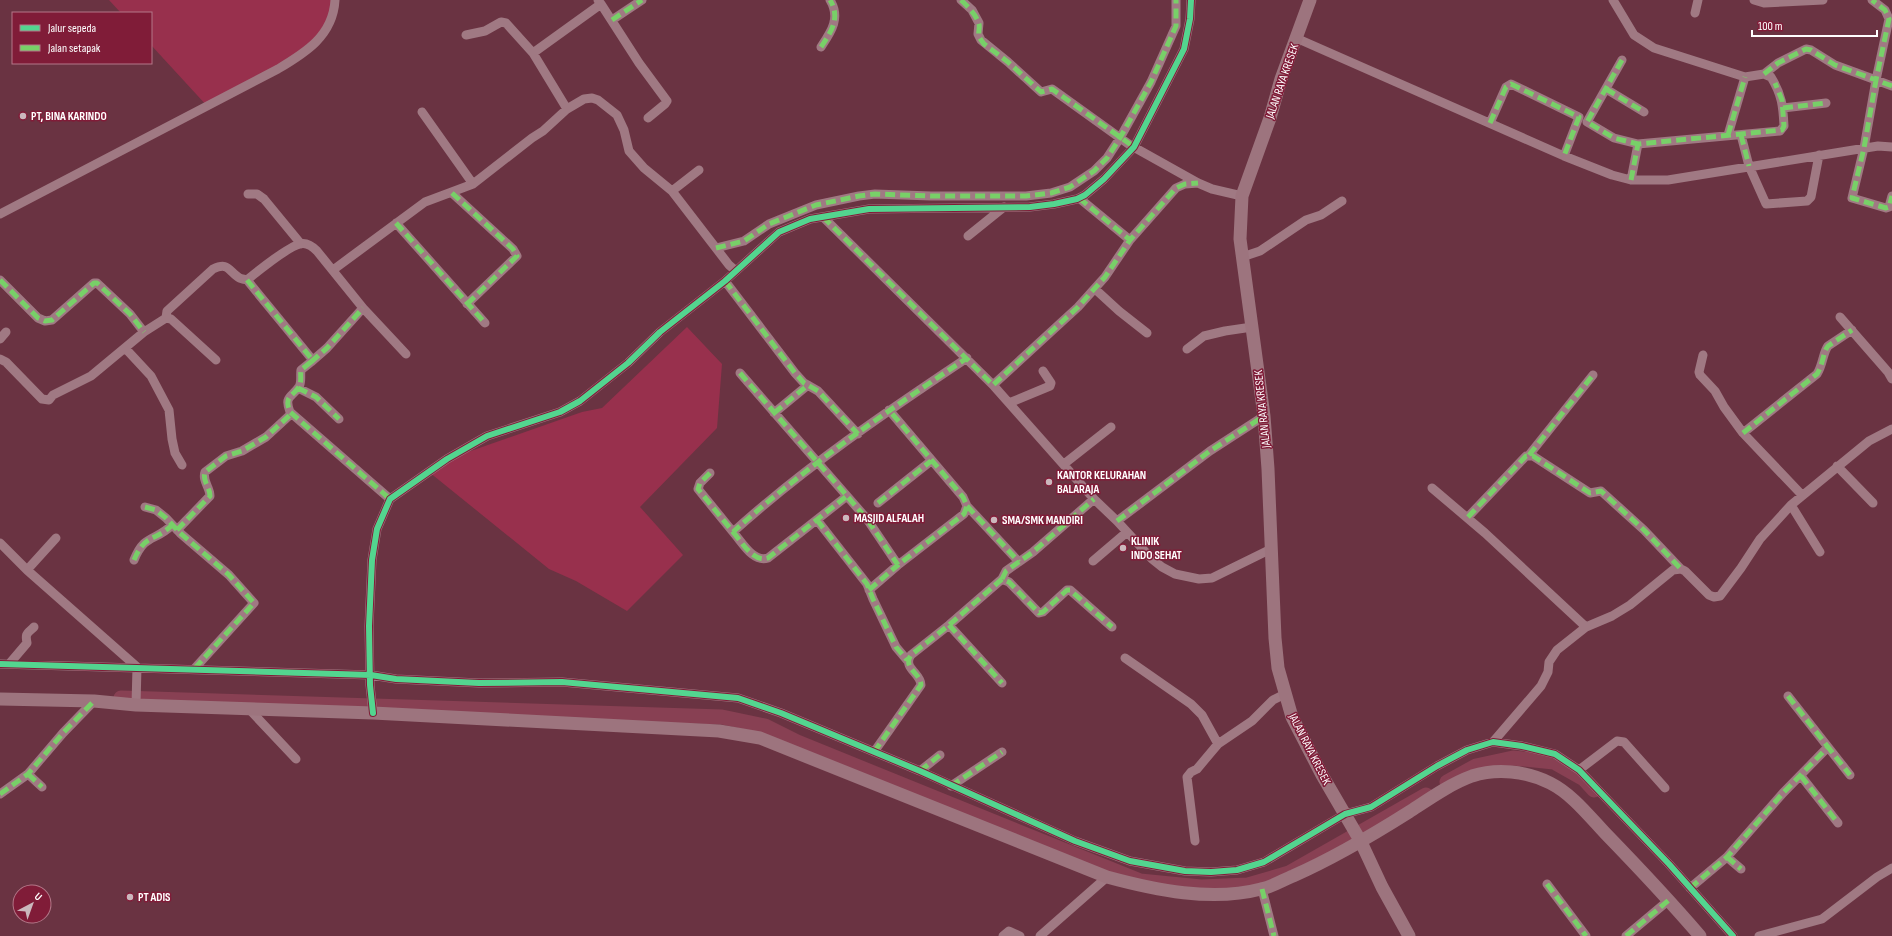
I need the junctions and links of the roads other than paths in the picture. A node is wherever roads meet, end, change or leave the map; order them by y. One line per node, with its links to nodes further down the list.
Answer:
1 (335, 0): 66 (street)
2 (642, 0): 15 (street)
3 (830, 0): 20 (street)
4 (961, 0): 42 (street)
5 (1176, 0): 16 (street)
6 (1191, 0): 16 (street)
7 (1310, 0): 18 (street, JALAN RAYA KRESEK)
8 (1613, 0): 26 (street)
9 (1698, 0): 14 (street)
10 (1754, 0): 11 (street)
11 (1823, 0)
12 (1872, 0): 27 (street)
13 (599, 2): 15 (street); 22 (street)
14 (1695, 13)
15 (612, 20): 37 (street)
16 (1181, 27): 19 (street); 21 (street)
17 (466, 35): 22 (street)
18 (1296, 38): 39 (street); 60 (street, JALAN RAYA KRESEK)
19 (1171, 40): 21 (street); 24 (street)
20 (821, 47)
21 (1182, 48): 24 (street)
22 (533, 53): 33 (street)
23 (1622, 60): 30 (street)
24 (1169, 64): 28 (street); 28 (street)
25 (1764, 74): 26 (street); 27 (street); 32 (street)
26 (1745, 77): 40 (street)
27 (1876, 80): 29 (street); 46 (street)
28 (1157, 86): 42 (street); 44 (street)
29 (1892, 86)
30 (1606, 89): 35 (street); 38 (street)
31 (1826, 103): 32 (street)
32 (1783, 108): 41 (street)
33 (567, 109): 54 (street); 56 (street)
34 (422, 112): 54 (street)
35 (1644, 112)
36 (1579, 117): 38 (street); 39 (street); 47 (street)
37 (648, 118)
38 (1587, 122): 43 (street)
39 (1490, 123): 47 (street)
40 (1728, 135): 41 (street); 43 (street)
41 (1741, 135): 49 (street)
42 (1121, 138): 44 (street); 51 (street)
43 (1638, 144): 52 (street)
44 (1132, 146): 51 (street); 53 (street)
45 (1892, 147): 46 (street)
46 (1864, 148): 48 (street); 61 (street)
47 (1564, 156): 52 (street)
48 (1819, 156): 49 (street); 49 (street)
49 (1750, 166): 52 (street)
50 (698, 170): 56 (street)
51 (1099, 175): 55 (street); 55 (street)
52 (1631, 180)
53 (1198, 183): 60 (street); 70 (street)
54 (473, 184): 57 (street)
55 (1087, 184): 59 (street); 59 (street)
56 (672, 191): 72 (street)
57 (452, 192): 68 (street); 80 (street)
58 (248, 194): 71 (street)
59 (1075, 194): 62 (street); 62 (street); 70 (street)
60 (1242, 196): 73 (street, JALAN RAYA KRESEK)
61 (1892, 196)
62 (1053, 199): 63 (street)
63 (1028, 201): 65 (street); 72 (street)
64 (1342, 201): 73 (street)
65 (1004, 207): 67 (street); 69 (street)
66 (2, 210)
67 (823, 217): 74 (street); 93 (street)
68 (396, 223): 75 (street); 80 (street)
69 (968, 236)
70 (1130, 240): 79 (street)
71 (300, 244): 75 (street); 77 (street)
72 (717, 248): 74 (street)
73 (1242, 257): 85 (street, JALAN RAYA KRESEK)
74 (733, 268): 78 (street)
75 (333, 270): 81 (street)
76 (0, 280): 87 (street)
77 (247, 280): 83 (street); 96 (street)
78 (725, 280): 101 (street); 122 (street)
79 (1095, 289): 88 (street); 102 (street)
80 (467, 304): 84 (street)
81 (363, 308): 91 (street); 96 (street)
82 (1840, 317): 86 (street)
83 (166, 318): 87 (street); 95 (street)
84 (485, 324)
85 (1252, 328): 90 (street); 108 (street, JALAN RAYA KRESEK)
86 (1852, 330): 100 (street); 112 (street)
87 (144, 332): 89 (street)
88 (1147, 333)
89 (125, 348): 94 (street); 118 (street)
90 (1186, 349)
91 (406, 354)
92 (1703, 355): 112 (street)
93 (967, 358): 102 (street); 105 (street)
94 (0, 359)
95 (216, 360)
96 (311, 362): 103 (street)
97 (1043, 371): 104 (street)
98 (740, 373): 106 (street)
99 (1593, 374): 114 (street)
100 (1892, 379)
101 (808, 385): 106 (street); 113 (street)
102 (993, 385): 104 (street)
103 (298, 388): 107 (street); 109 (street)
104 (1009, 403): 117 (street)
105 (889, 410): 113 (street); 115 (street)
106 (774, 413): 116 (street)
107 (291, 414): 122 (street); 134 (street)
108 (1264, 416): 133 (street); 139 (street, JALAN RAYA KRESEK)
109 (339, 419)
110 (1111, 427): 117 (street)
111 (1892, 429): 119 (street)
112 (1743, 433): 123 (street)
113 (858, 434): 116 (street)
114 (1529, 455): 131 (street); 145 (street)
115 (931, 461): 127 (street); 129 (street)
116 (818, 463): 124 (street); 135 (street)
117 (1064, 464): 125 (street)
118 (182, 465)
119 (1837, 466): 123 (street); 126 (street)
120 (710, 472): 135 (street)
121 (1432, 488): 131 (street)
122 (386, 495): 159 (street)
123 (1802, 495): 128 (street)
124 (847, 496): 132 (street); 144 (street)
125 (1094, 498): 133 (street); 143 (street)
126 (1873, 503)
127 (878, 504)
128 (1792, 505): 140 (street); 145 (street)
129 (967, 506): 143 (street); 144 (street)
130 (145, 507): 134 (street)
131 (1468, 517): 152 (street)
132 (817, 520): 135 (street); 148 (street)
133 (1118, 521): 136 (street)
134 (175, 528): 141 (street); 158 (street)
135 (733, 532)
136 (1127, 532): 139 (street); 142 (street)
137 (56, 538): 146 (street)
138 (0, 543): 146 (street)
139 (1271, 549): 161 (street, JALAN RAYA KRESEK)
140 (1820, 552)
141 (134, 560)
142 (1093, 561)
143 (1019, 562): 147 (street)
144 (898, 565): 148 (street)
145 (1681, 569): 152 (street)
146 (27, 570): 157 (street)
147 (1002, 579): 149 (street); 151 (street)
148 (869, 590): 154 (street)
149 (949, 625): 154 (street); 160 (street)
150 (34, 627): 155 (street)
151 (1112, 627)
152 (1586, 627): 168 (street)
153 (1125, 658): 169 (street)
154 (907, 660): 171 (street)
155 (10, 663): 156 (street); 157 (street)
156 (0, 664)
157 (137, 667): 158 (street); 165 (street)
158 (195, 668): 159 (street)
159 (371, 675): 167 (street); 171 (street)
160 (1002, 683)
161 (1285, 694): 169 (street); 184 (street, JALAN RAYA KRESEK)
162 (1788, 696): 170 (street)
163 (0, 699): 164 (street)
164 (94, 701): 165 (street); 177 (street)
165 (137, 702): 166 (street)
166 (248, 708): 167 (street); 174 (street)
167 (374, 711): 191 (street)
168 (1493, 742): 175 (street); 184 (street)
169 (1218, 744): 186 (street)
170 (1828, 747): 178 (street); 179 (street)
171 (874, 752): 176 (street)
172 (1002, 752): 180 (street)
173 (940, 755): 176 (street)
174 (296, 759)
175 (1579, 770): 182 (street); 193 (street)
176 (920, 771): 180 (street)
177 (28, 774): 181 (street); 183 (street)
178 (1850, 775)
179 (1801, 776): 185 (street); 188 (street)
180 (950, 786): 184 (street)
181 (42, 787)
182 (1665, 788)
183 (0, 794)
184 (1347, 817): 187 (street, JALAN RAYA KRESEK)
185 (1838, 823)
186 (1195, 841)
187 (1360, 841): 194 (street); 195 (street); 200 (street, JALAN RAYA KRESEK)
188 (1727, 857): 190 (street); 193 (street)
189 (1892, 868): 205 (street)
190 (1741, 869)
191 (1107, 877): 194 (street); 198 (street)
192 (1547, 884): 201 (street)
193 (1690, 888): 204 (street)
194 (1262, 889): 199 (street)
195 (1669, 900): 202 (street); 203 (street)
196 (1003, 936): 197 (street)
197 (1020, 936)
198 (1040, 936)
199 (1274, 936)
200 (1409, 936)
201 (1586, 936)
202 (1626, 936)
203 (1700, 936)
204 (1733, 936)
205 (1759, 936)

